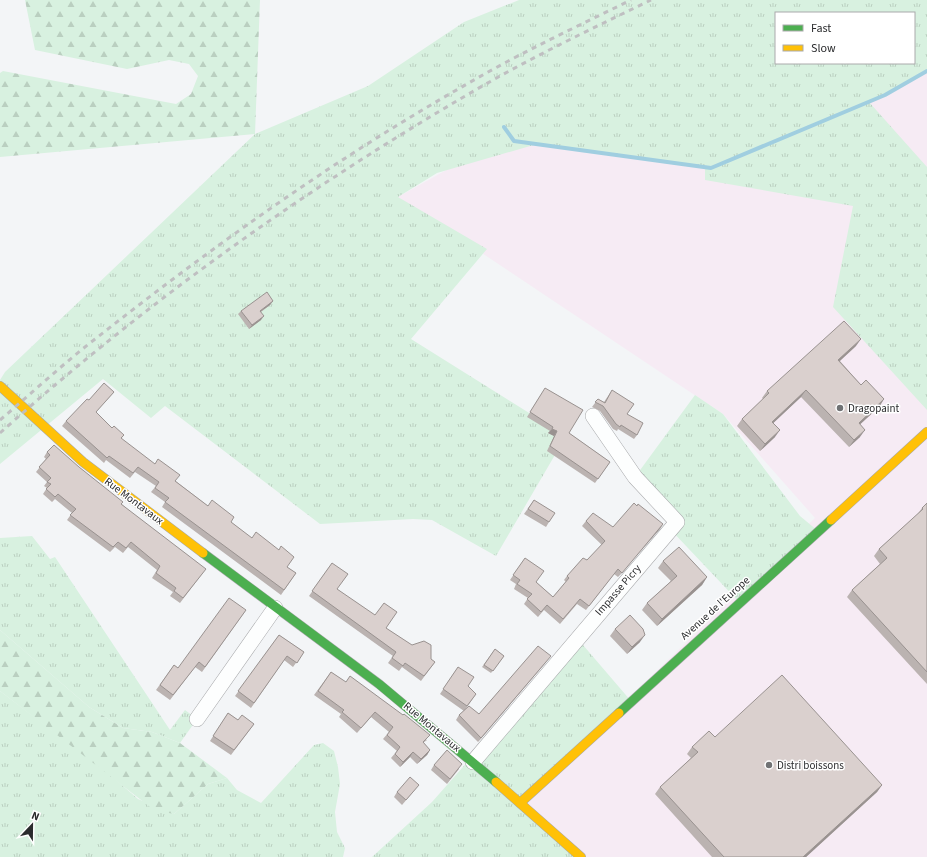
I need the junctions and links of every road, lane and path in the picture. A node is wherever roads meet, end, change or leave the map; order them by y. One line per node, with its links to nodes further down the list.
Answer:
1 (0, 386): 4 (street, Rue Montavaux)
2 (593, 416): 6 (street, Impasse Picry)
3 (927, 432): 7 (street, Avenue de l'Europe)
4 (275, 608): 5 (street); 6 (street, Rue Montavaux)
5 (197, 719)
6 (473, 762): 7 (street, Rue Montavaux)
7 (520, 804): 8 (street, Rue Montavaux)
8 (581, 857)

